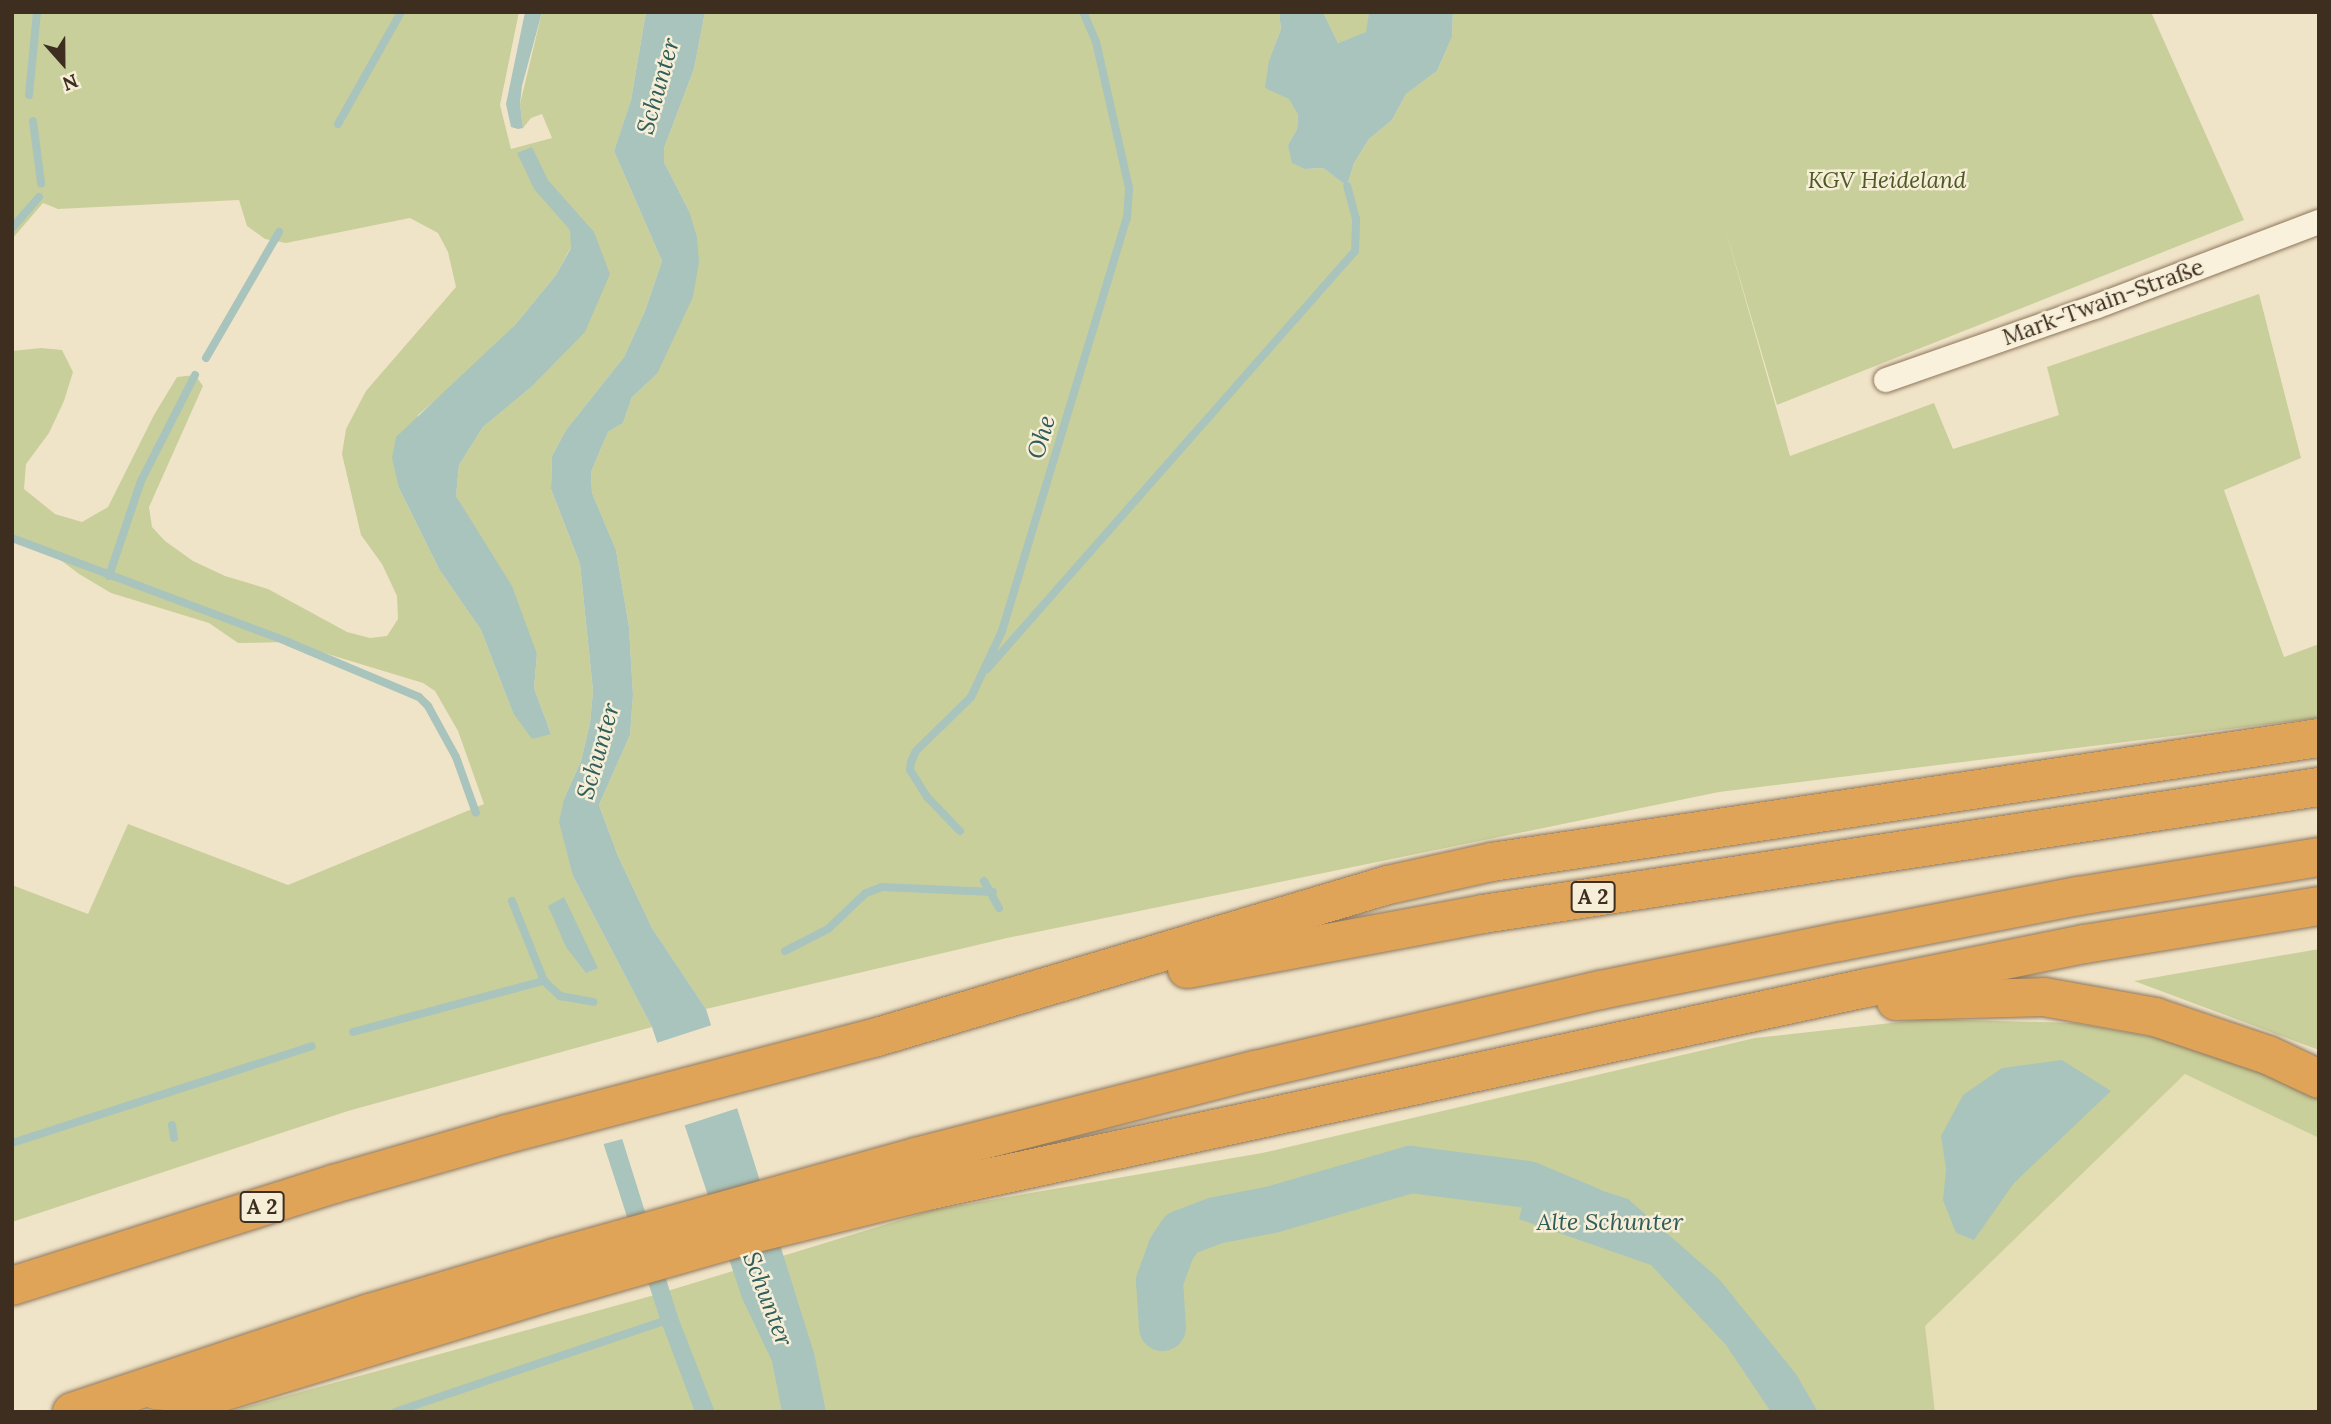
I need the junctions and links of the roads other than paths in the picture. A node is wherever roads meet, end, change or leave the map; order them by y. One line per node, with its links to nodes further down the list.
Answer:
1 (2319, 222): 2 (street, Mark-Twain-Straße)
2 (1886, 380)
3 (2311, 738): 8 (highway)
4 (2319, 787): 8 (highway, A 2)
5 (2319, 857): 10 (highway)
6 (2319, 906): 7 (highway)
7 (1716, 1019): 9 (highway); 10 (highway)
8 (874, 1038): 11 (highway, A 2)
9 (2319, 1079)
10 (922, 1174): 12 (highway)
11 (12, 1286)
12 (72, 1412)

